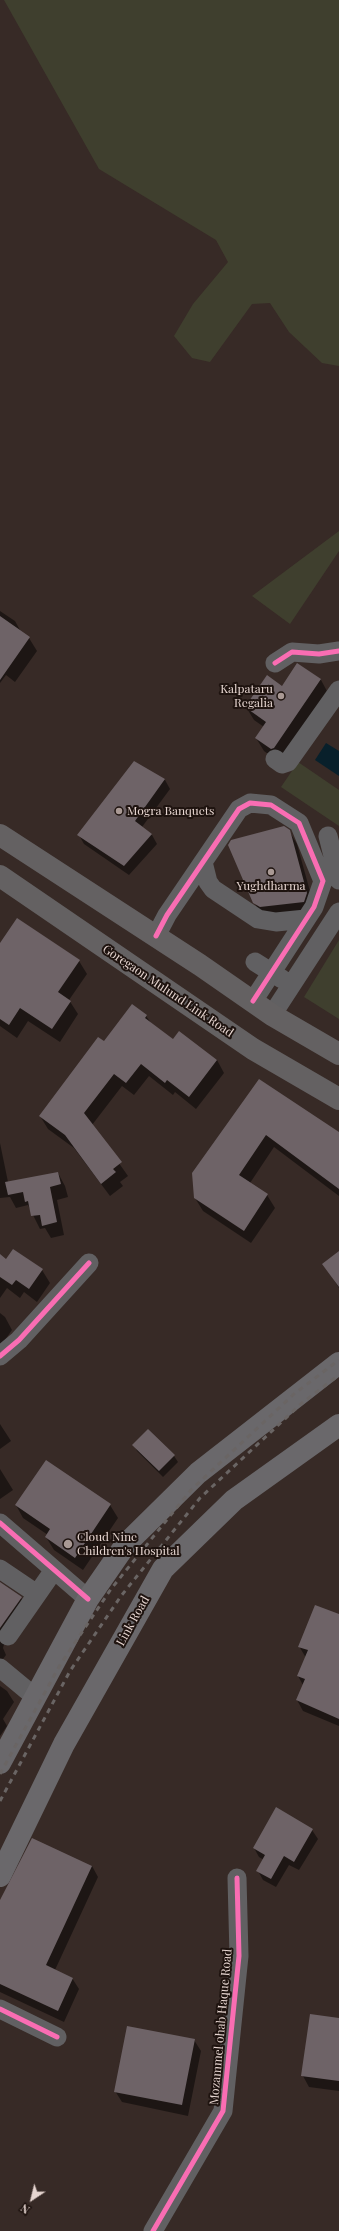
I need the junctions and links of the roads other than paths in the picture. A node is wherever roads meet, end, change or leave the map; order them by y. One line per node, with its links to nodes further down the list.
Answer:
1 (339, 651): 2 (street)
2 (274, 663)
3 (339, 690): 4 (street)
4 (275, 759)
5 (0, 835): 7 (main road)
6 (328, 836): 10 (street)
7 (21, 848): 9 (main road); 13 (main road)
8 (203, 862): 12 (street); 12 (street); 13 (street)
9 (0, 876): 18 (main road, Goregaon Mulund Link Road)
10 (339, 880)
11 (339, 912): 15 (street)
12 (306, 926): 15 (street)
13 (156, 936): 16 (main road)
14 (254, 962): 15 (street)
15 (281, 978): 16 (street)
16 (262, 1008): 17 (main road)
17 (339, 1054)
18 (339, 1099)
19 (89, 1263): 20 (street)
20 (0, 1356)
21 (339, 1363): 27 (main road)
22 (339, 1425): 32 (main road, Link Road)
23 (0, 1523): 25 (street)
24 (0, 1569): 26 (street)
25 (54, 1570): 26 (street); 27 (street)
26 (37, 1594): 28 (street)
27 (88, 1599): 30 (main road)
28 (8, 1636)
29 (0, 1668): 30 (street)
30 (35, 1697): 31 (main road)
31 (0, 1763)
32 (0, 1876)
33 (237, 1878): 36 (street, Mozammel ohab Haque Road)
34 (0, 2010): 35 (street)
35 (57, 2037)
36 (153, 2231)

